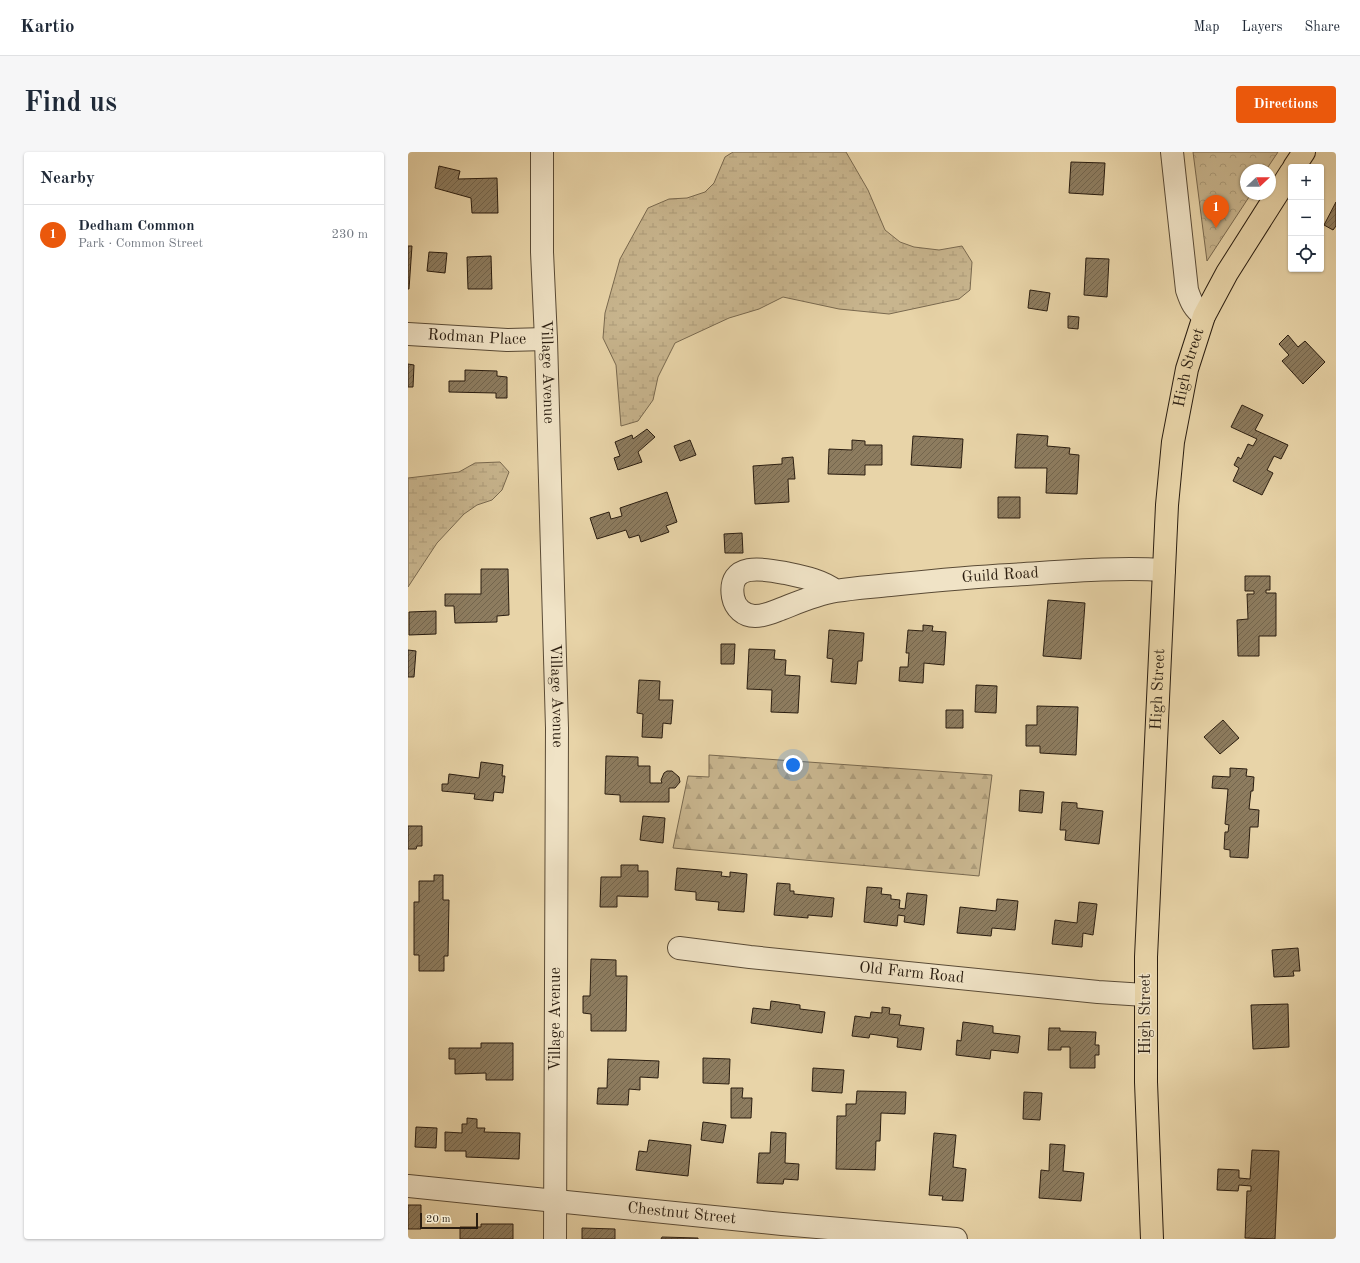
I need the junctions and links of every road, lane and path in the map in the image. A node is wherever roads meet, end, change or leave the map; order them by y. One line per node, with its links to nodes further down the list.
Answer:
1 (542, 152): 8 (street, Village Avenue)
2 (1172, 152): 6 (street, High Street)
3 (1304, 152): 4 (main road)
4 (1296, 164)
5 (1288, 177): 6 (main road)
6 (1204, 316): 9 (main road, High Street)
7 (408, 334): 8 (street, Rodman Place)
8 (546, 339): 14 (street, Village Avenue)
9 (1164, 570): 10 (street, Guild Road); 12 (main road, High Street)
10 (836, 591)
11 (679, 948): 12 (street, Old Farm Road)
12 (1145, 995): 18 (main road, High Street)
13 (408, 1186): 14 (street, Chestnut Street)
14 (555, 1201): 15 (street, Chestnut Street); 16 (street, Village Avenue)
15 (782, 1232): 17 (street, Chestnut Street)
16 (555, 1239)
17 (956, 1239)
18 (1152, 1239)

